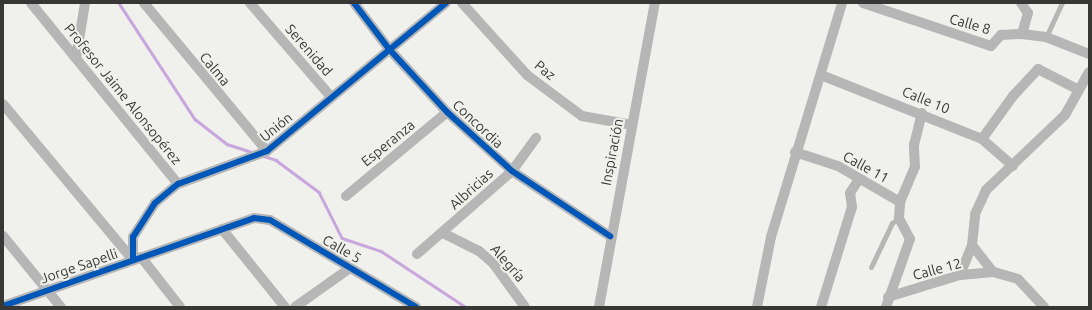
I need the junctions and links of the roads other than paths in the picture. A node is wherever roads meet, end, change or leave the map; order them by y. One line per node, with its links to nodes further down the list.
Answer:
1 (31, 3): 18 (street, Profesor Jaime Alonsopérez)
2 (85, 3): 18 (street)
3 (144, 3): 29 (street, Calma)
4 (250, 3): 22 (street, Serenidad)
5 (354, 3): 16 (street, Concordia)
6 (446, 3): 16 (street, Unión)
7 (462, 3): 26 (street, Paz)
8 (655, 3): 26 (street, Inspiración)
9 (842, 3): 20 (street)
10 (863, 3): 13 (street, Calle 8)
11 (1021, 3): 14 (street)
12 (1062, 3): 15 (lane)
13 (881, 6): 14 (street, Calle 8)
14 (1022, 34): 15 (street, Calle 8)
15 (1046, 37): 17 (street, Calle 8)
16 (389, 48): 22 (street, Unión); 24 (street, Concordia)
17 (1089, 54)
18 (76, 58): 34 (street, Profesor Jaime Alonsopérez)
19 (1089, 72): 21 (street)
20 (821, 75): 25 (street, Calle 10); 30 (street)
21 (1079, 90): 28 (street); 31 (street)
22 (331, 97): 29 (street, Unión)
23 (3, 104): 45 (street)
24 (448, 112): 32 (street, Concordia); 35 (street, Esperanza)
25 (922, 113): 28 (street, Calle 10); 36 (street)
26 (632, 124): 42 (street, Inspiración)
27 (536, 138): 32 (street, Albricias)
28 (982, 138): 31 (street, Calle 10)
29 (267, 151): 34 (street, Unión)
30 (796, 152): 33 (street, Calle 11); 52 (street)
31 (1013, 166): 43 (street)
32 (512, 171): 40 (street, Albricias); 42 (street, Concordia)
33 (859, 179): 36 (street, Calle 11); 62 (street)
34 (178, 184): 45 (street, Unión)
35 (346, 196)
36 (900, 202): 38 (street)
37 (254, 218): 39 (street, Jorge Sapelli); 47 (street, Calle 5)
38 (899, 218): 46 (lane); 51 (street)
39 (222, 229): 45 (street, Jorge Sapelli); 56 (street)
40 (444, 233): 44 (street, Albricias); 59 (street, Alegría)
41 (3, 236): 50 (street)
42 (610, 236): 60 (street, Inspiración)
43 (972, 245): 48 (street); 49 (street)
44 (417, 254)
45 (137, 259): 50 (street, Jorge Sapelli); 55 (street)
46 (871, 267)
47 (350, 268): 57 (street); 58 (street, Calle 5)
48 (993, 272): 49 (street, Calle 12); 63 (street)
49 (960, 275): 51 (street, Calle 12)
50 (48, 290): 53 (street, Jorge Sapelli); 54 (street)
51 (887, 302)
52 (758, 305): 61 (street)
53 (3, 306)
54 (61, 307)
55 (180, 307)
56 (285, 307)
57 (295, 307)
58 (416, 307)
59 (525, 307)
60 (599, 307)
61 (768, 307)
62 (821, 307)
63 (1044, 307)

